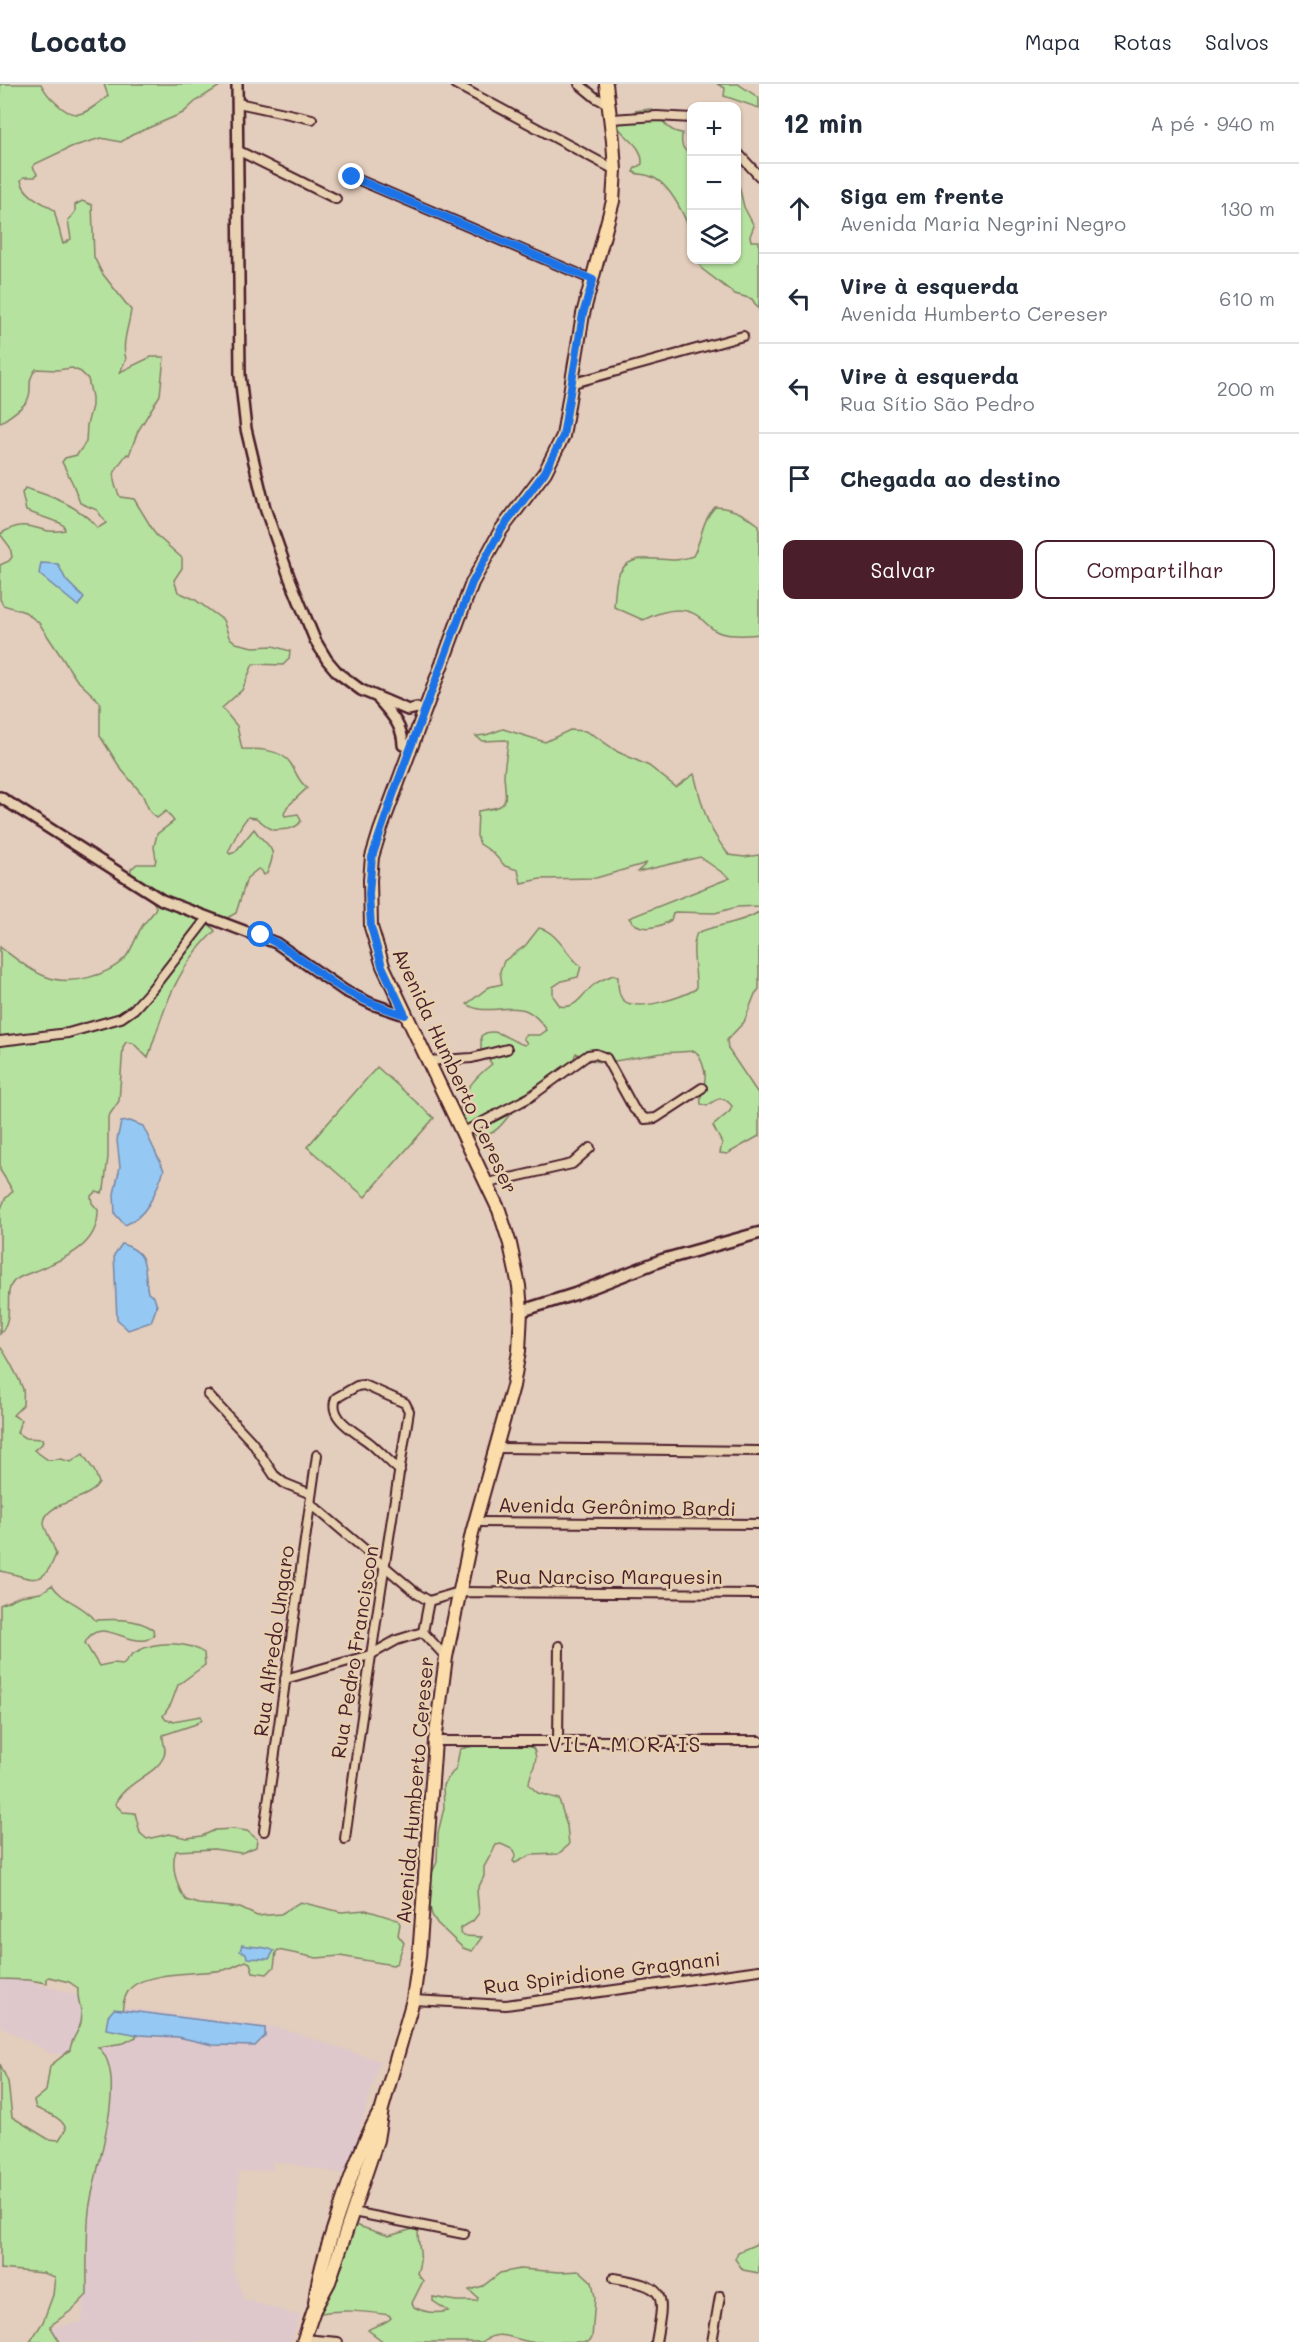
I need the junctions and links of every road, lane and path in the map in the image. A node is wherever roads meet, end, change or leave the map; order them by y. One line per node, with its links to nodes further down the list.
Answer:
1 (237, 84): 5 (street)
2 (455, 84): 12 (street)
3 (579, 84): 6 (street)
4 (606, 84): 6 (main road)
5 (238, 103): 7 (street); 10 (street)
6 (610, 105): 9 (main road)
7 (312, 118)
8 (687, 118): 9 (street)
9 (612, 119): 12 (main road)
10 (237, 150): 15 (street); 19 (street)
11 (741, 156): 13 (street)
12 (615, 170): 16 (main road)
13 (759, 176)
14 (352, 177): 16 (street)
15 (336, 199)
16 (593, 280): 18 (main road)
17 (743, 336): 18 (street)
18 (570, 384): 20 (main road)
19 (378, 698): 20 (street); 22 (street)
20 (417, 715): 21 (main road)
21 (411, 733): 22 (main road); 24 (main road, Avenida Humberto Cereser)
22 (403, 745): 24 (main road)
23 (0, 797): 25 (street)
24 (374, 852): 26 (main road, Avenida Humberto Cereser)
25 (207, 918): 26 (street); 27 (street)
26 (405, 1015): 29 (main road, Avenida Humberto Cereser)
27 (0, 1041)
28 (507, 1049): 29 (street)
29 (427, 1060): 31 (main road, Avenida Humberto Cereser)
30 (702, 1089): 31 (street)
31 (462, 1133): 33 (main road, Avenida Humberto Cereser)
32 (590, 1148): 33 (street)
33 (488, 1184): 35 (main road, Avenida Humberto Cereser)
34 (759, 1233): 35 (main road)
35 (521, 1311): 37 (main road, Avenida Humberto Cereser)
36 (208, 1395): 41 (street)
37 (496, 1448): 38 (street); 43 (main road, Avenida Humberto Cereser)
38 (759, 1451)
39 (317, 1455): 41 (street, Rua Alfredo Ungaro)
40 (400, 1471): 40 (street, Rua Pedro Franciscon); 45 (street, Rua Pedro Franciscon)
41 (311, 1494): 42 (street, Rua Alfredo Ungaro)
42 (310, 1503): 45 (street); 53 (street, Rua Alfredo Ungaro)
43 (476, 1522): 44 (street, Avenida Gerônimo Bardi); 46 (main road, Avenida Humberto Cereser)
44 (759, 1524)
45 (384, 1566): 48 (street); 51 (street, Rua Pedro Franciscon)
46 (459, 1592): 47 (street, Rua Narciso Marquesin); 48 (street, Rua Narciso Marquesin); 52 (main road, Avenida Humberto Cereser)
47 (759, 1594)
48 (429, 1601): 49 (street)
49 (423, 1632): 51 (street); 52 (street)
50 (559, 1646): 54 (street)
51 (370, 1654): 53 (street); 58 (street, Rua Pedro Franciscon)
52 (446, 1657): 56 (main road, Avenida Humberto Cereser)
53 (285, 1679): 57 (street, Rua Alfredo Ungaro)
54 (558, 1741): 55 (street); 56 (street)
55 (759, 1741)
56 (435, 1742): 60 (main road, Avenida Humberto Cereser)
57 (264, 1832)
58 (345, 1839)
59 (759, 1970): 60 (street, Rua Spiridione Gragnani)
60 (413, 2000): 61 (main road, Avenida Humberto Cereser)
61 (382, 2109): 62 (main road, Avenida Humberto Cereser); 66 (main road, Avenida Humberto Cereser)
62 (353, 2212): 63 (street); 66 (main road, Avenida Humberto Cereser)
63 (464, 2234)
64 (614, 2278): 69 (street)
65 (720, 2296): 70 (street)
66 (314, 2310): 67 (main road, Avenida Humberto Cereser)
67 (304, 2340): 68 (street)
68 (338, 2342)
69 (656, 2342)
70 (712, 2342)

